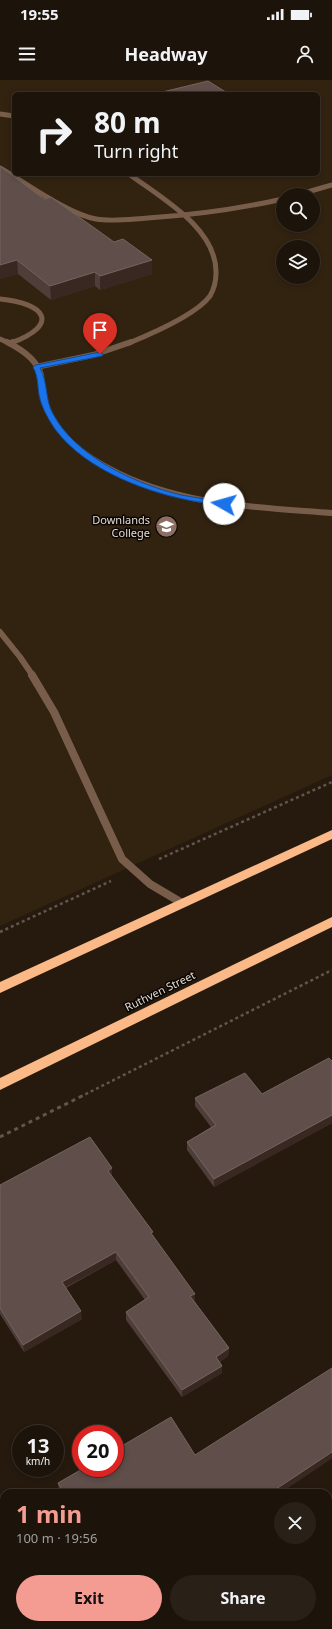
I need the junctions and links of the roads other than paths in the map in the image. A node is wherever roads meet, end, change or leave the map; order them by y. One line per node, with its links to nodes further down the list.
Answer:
1 (0, 114): 2 (lane)
2 (12, 116)
3 (0, 168): 4 (lane)
4 (12, 175)
5 (13, 176): 10 (lane)
6 (132, 176): 10 (lane)
7 (332, 184): 8 (lane)
8 (319, 188)
9 (276, 200): 10 (lane)
10 (182, 216): 14 (lane)
11 (0, 299): 13 (lane)
12 (0, 339): 13 (lane)
13 (11, 343): 14 (lane)
14 (36, 367): 15 (lane)
15 (332, 514)
16 (0, 632): 18 (lane)
17 (332, 834): 18 (highway)
18 (182, 903): 20 (highway)
19 (332, 922): 21 (highway, Ruthven Street)
20 (0, 988)
21 (0, 1084)

